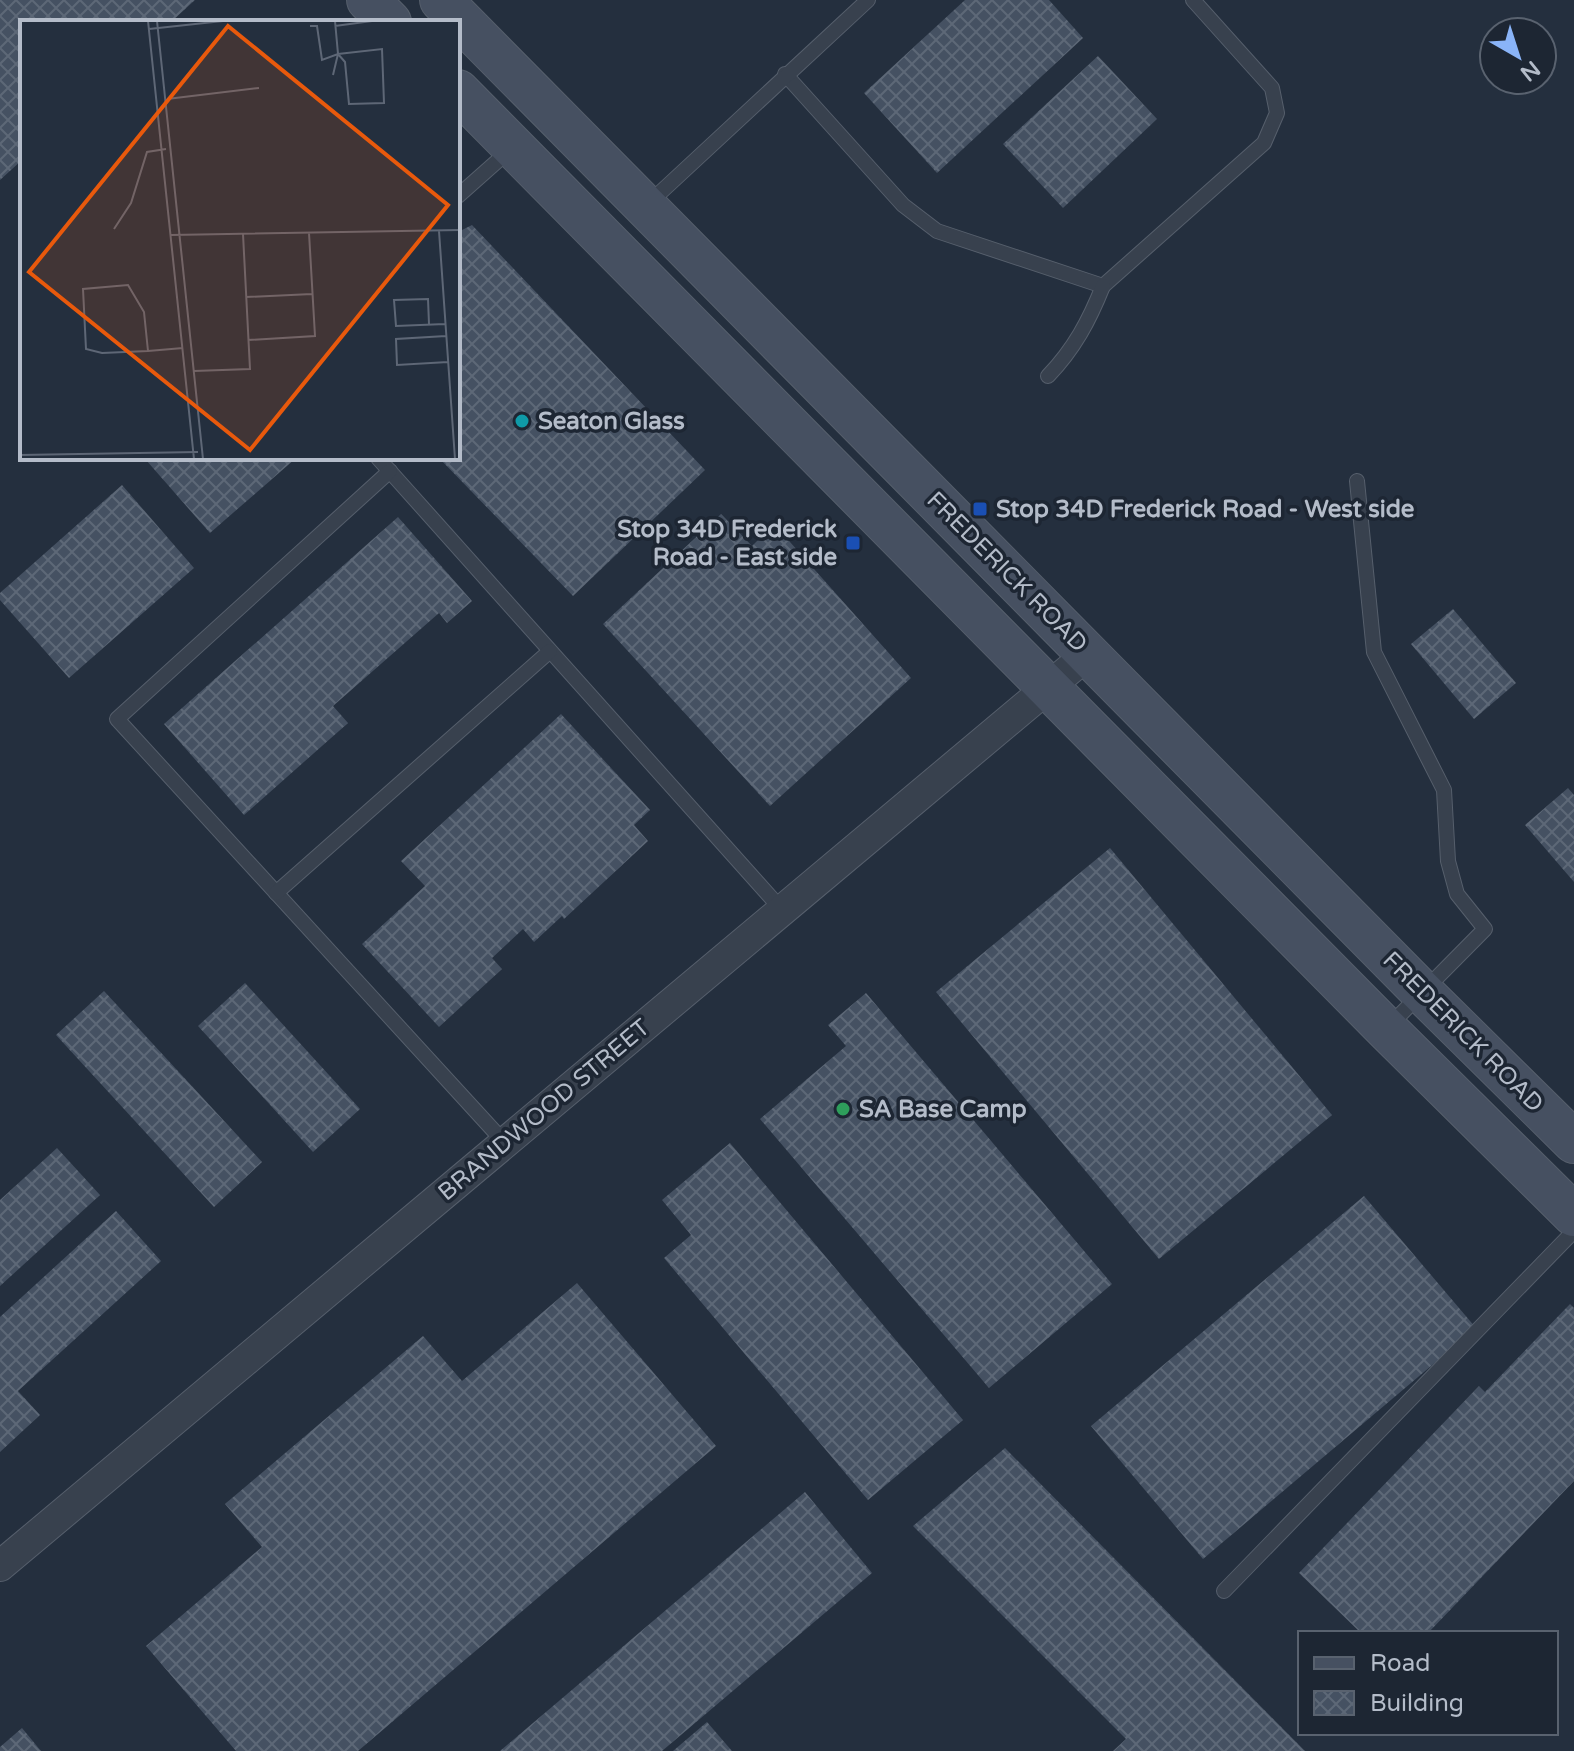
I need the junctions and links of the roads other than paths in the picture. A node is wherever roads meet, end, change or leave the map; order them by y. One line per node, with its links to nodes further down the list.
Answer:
1 (368, 0): 5 (main road)
2 (441, 0): 10 (main road, FREDERICK ROAD)
3 (868, 0): 6 (lane)
4 (1193, 0): 11 (lane)
5 (388, 20)
6 (785, 74): 10 (lane); 11 (lane)
7 (460, 93): 8 (main road)
8 (513, 147): 9 (lane); 18 (main road)
9 (460, 194)
10 (645, 206): 17 (main road, FREDERICK ROAD)
11 (1103, 286): 12 (lane)
12 (1048, 376)
13 (380, 460): 14 (lane)
14 (390, 471): 16 (lane); 19 (lane)
15 (1357, 481): 21 (lane)
16 (550, 651): 19 (lane); 20 (lane)
17 (1088, 654): 18 (street, BRANDWOOD STREET); 21 (main road, FREDERICK ROAD)
18 (1049, 689): 20 (street, BRANDWOOD STREET); 22 (main road)
19 (276, 893): 24 (lane)
20 (783, 911): 24 (street, BRANDWOOD STREET)
21 (1422, 992): 22 (lane); 23 (main road, FREDERICK ROAD)
22 (1386, 1029): 25 (main road)
23 (1574, 1142)
24 (505, 1143): 27 (street, BRANDWOOD STREET)
25 (1574, 1215)
26 (1574, 1231): 28 (lane)
27 (0, 1566)
28 (1224, 1591)

